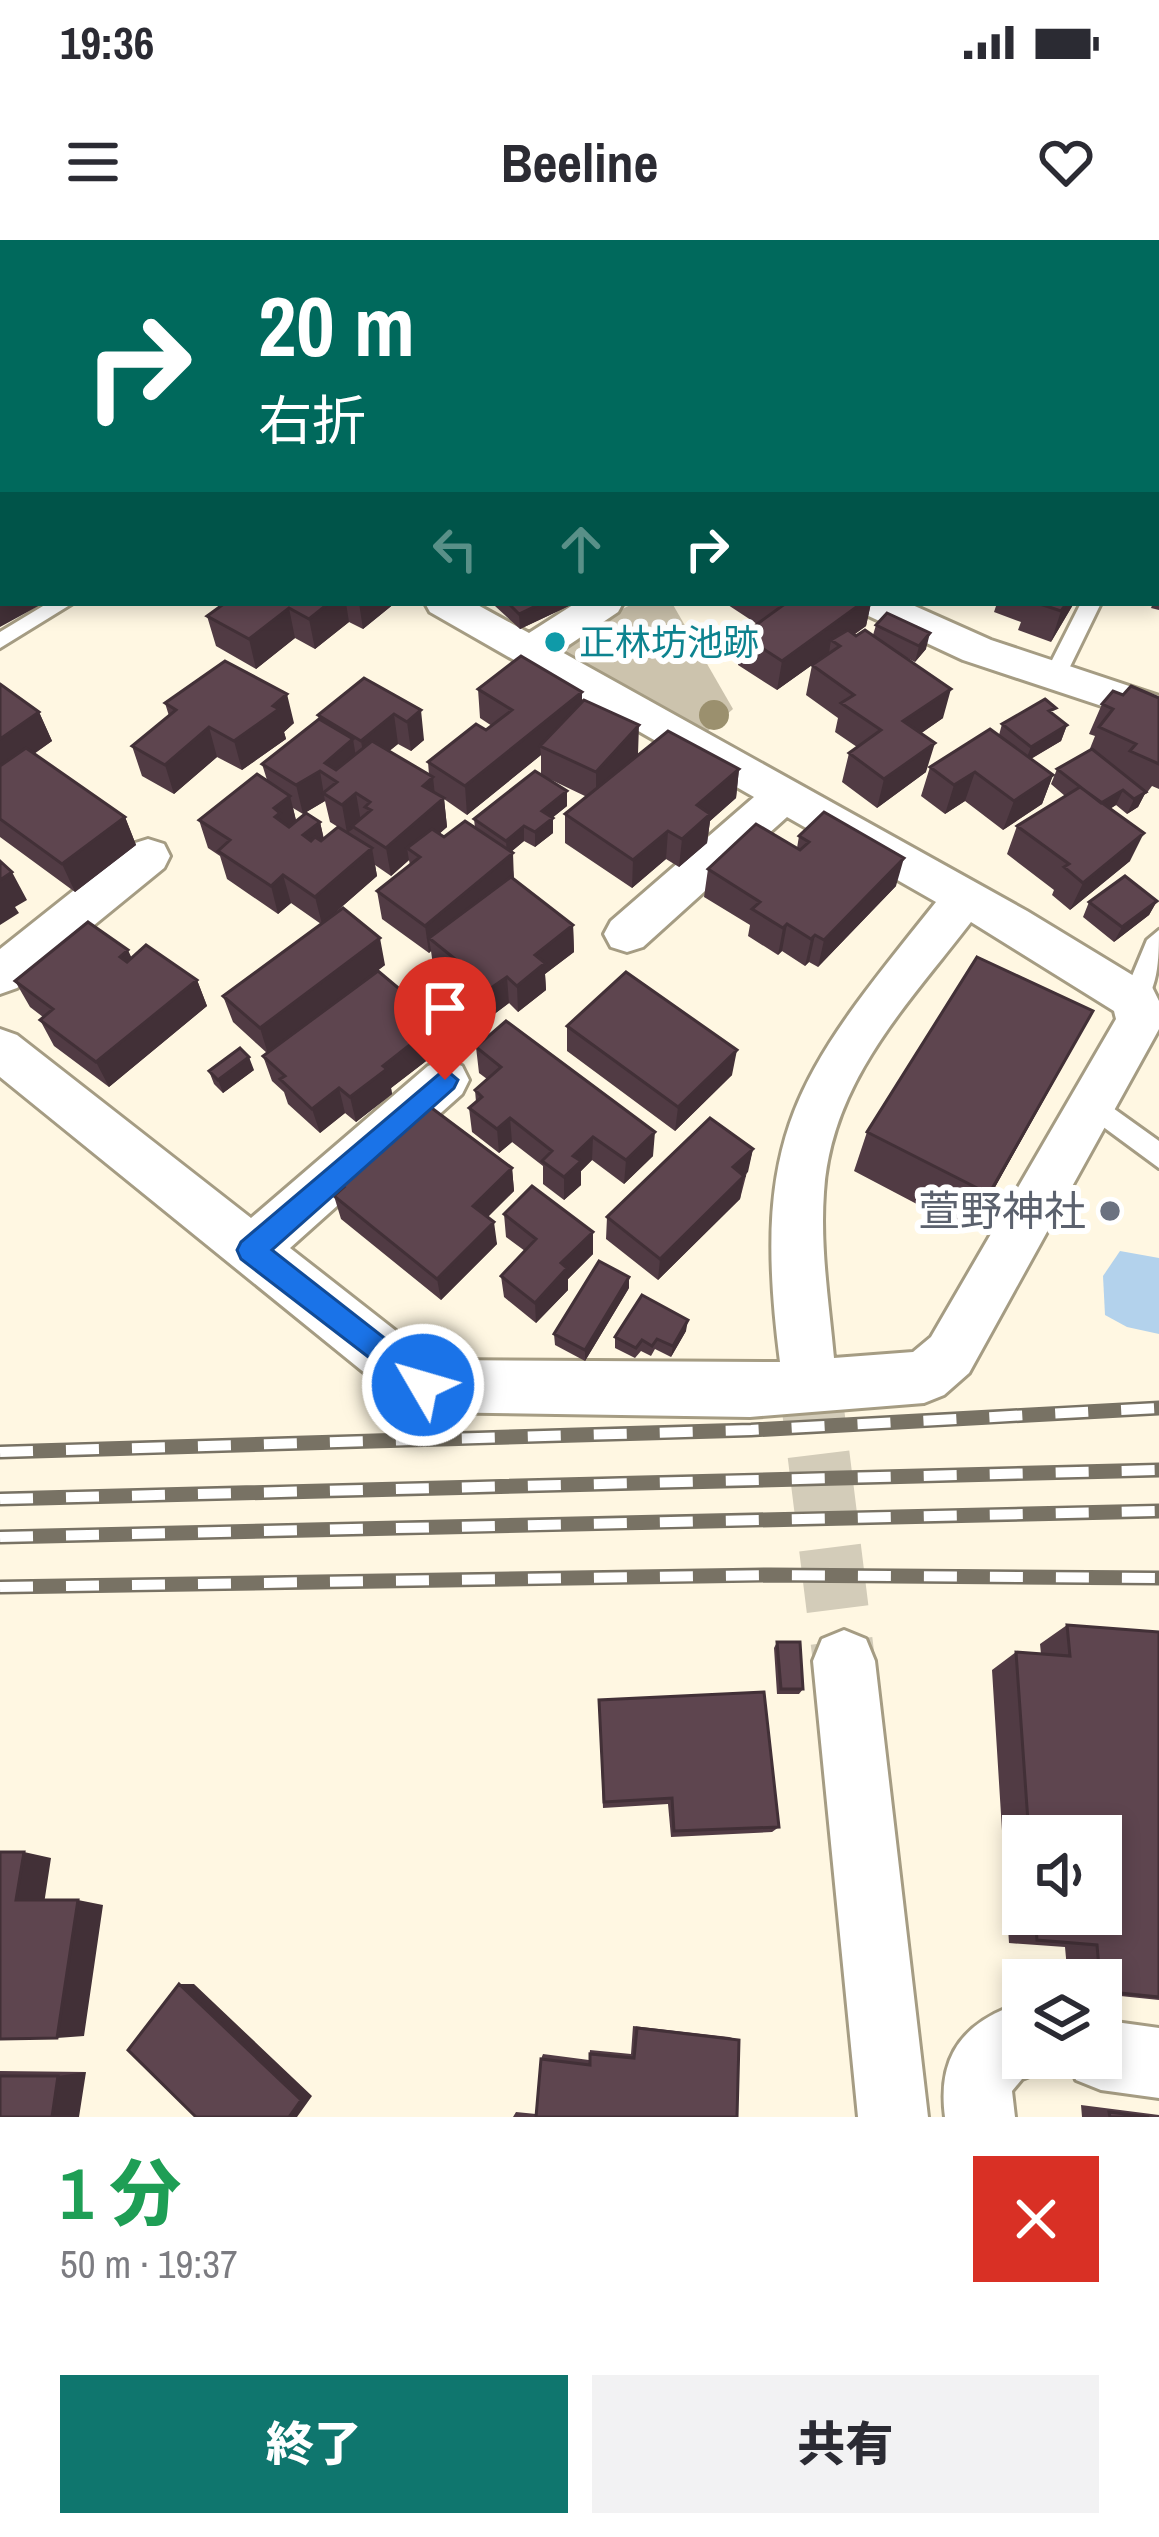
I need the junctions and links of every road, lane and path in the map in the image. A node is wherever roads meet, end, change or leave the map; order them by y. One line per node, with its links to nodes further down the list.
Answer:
1 (58, 606): 6 (lane)
2 (449, 606): 7 (street)
3 (599, 606): 7 (street)
4 (881, 606): 8 (street)
5 (1089, 606): 8 (lane)
6 (0, 640)
7 (529, 652): 10 (street)
8 (1055, 674): 9 (street)
9 (1159, 712)
10 (783, 796): 12 (street); 13 (street)
11 (148, 856): 15 (street)
12 (965, 897): 16 (street); 22 (street)
13 (627, 934)
14 (1159, 940): 16 (lane)
15 (0, 975)
16 (1135, 1000): 19 (street)
17 (0, 1049): 21 (street)
18 (445, 1080): 21 (street)
19 (1092, 1104): 20 (lane); 21 (street)
20 (1159, 1157)
21 (251, 1250)
22 (807, 1361)
23 (844, 1661): 27 (street)
24 (1002, 2049): 28 (street)
25 (1122, 2058): 26 (street)
26 (1159, 2063)
27 (893, 2117)
28 (980, 2117)

